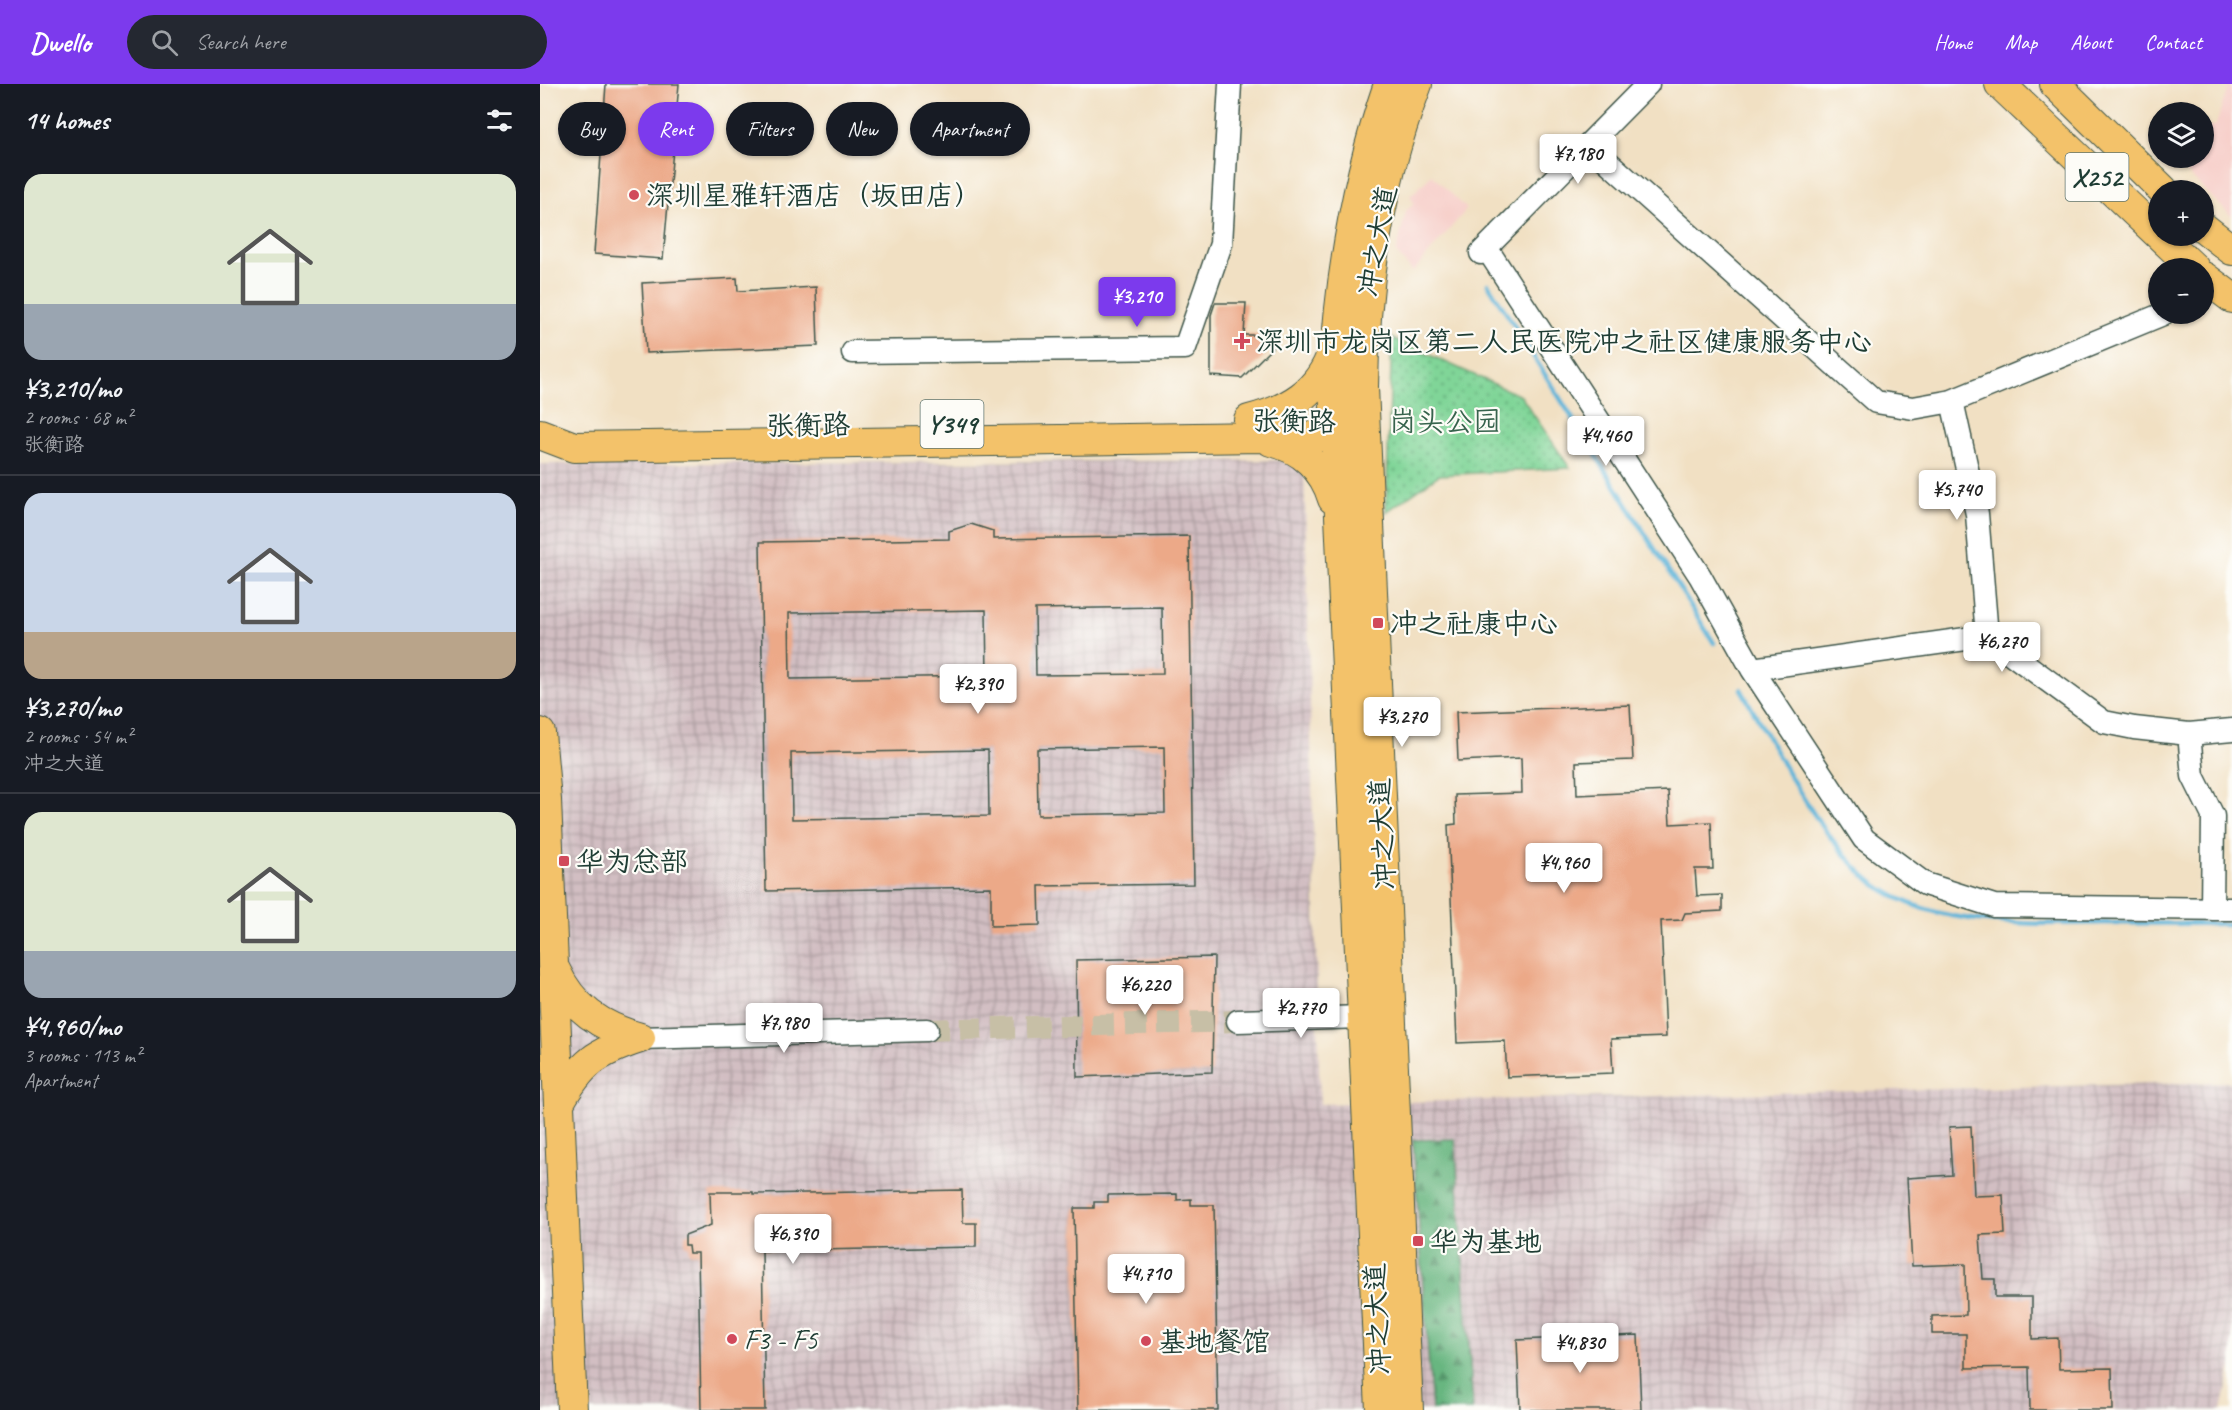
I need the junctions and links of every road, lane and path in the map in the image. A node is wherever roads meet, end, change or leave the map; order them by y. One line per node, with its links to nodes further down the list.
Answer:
1 (1230, 84): 14 (street)
2 (1389, 84): 13 (main road, 冲之大道)
3 (1418, 84): 17 (main road, 冲之大道)
4 (1648, 84): 7 (street)
5 (2000, 84): 11 (main road, X252)
6 (2055, 84): 8 (main road, X252)
7 (1589, 145): 15 (street); 22 (street)
8 (2153, 180)
9 (2214, 236): 10 (main road)
10 (2232, 250)
11 (2182, 258)
12 (2148, 320): 15 (street)
13 (1336, 340): 16 (main road, 冲之大道); 18 (main road)
14 (854, 352)
15 (1952, 401): 21 (street)
16 (1335, 427): 17 (main road, 张衡路 / Y349); 18 (main road, 张衡路 / Y349); 20 (main road, 冲之大道)
17 (1364, 427): 35 (main road, 冲之大道)
18 (1250, 428): 19 (main road, 张衡路 / Y349); 20 (main road)
19 (540, 434)
20 (1338, 516): 28 (main road, 冲之大道)
21 (1986, 636): 22 (street); 25 (street)
22 (1752, 669): 26 (street)
23 (2232, 730): 25 (street)
24 (540, 733): 27 (main road)
25 (2189, 734): 26 (street)
26 (2222, 909)
27 (554, 965): 31 (main road); 32 (main road)
28 (1362, 1017): 29 (street); 34 (main road, 冲之大道)
29 (1238, 1021)
30 (927, 1030): 31 (street)
31 (640, 1038): 32 (main road)
32 (559, 1103): 33 (main road)
33 (572, 1410)
34 (1381, 1410)
35 (1408, 1410)

